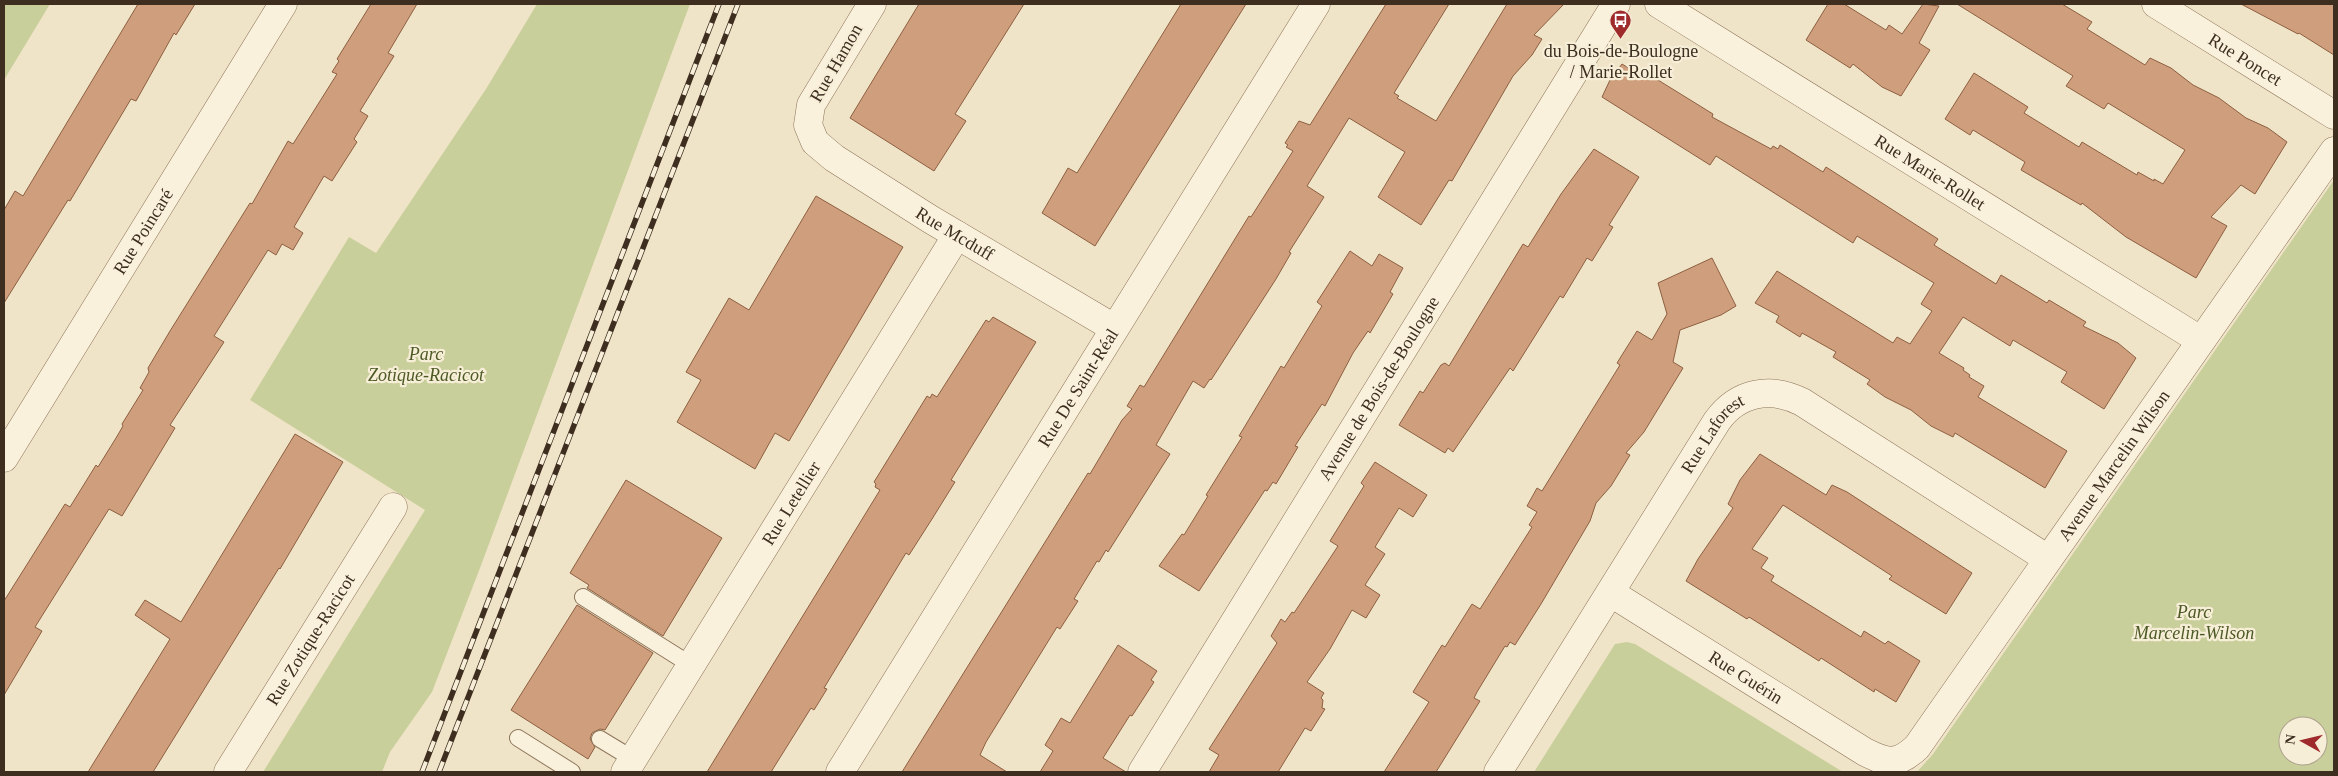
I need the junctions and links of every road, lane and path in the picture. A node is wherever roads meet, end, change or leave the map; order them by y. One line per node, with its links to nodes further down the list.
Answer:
1 (283, 4): 13 (street, Rue Poincaré)
2 (872, 4): 8 (street, Rue Hamon)
3 (1316, 4): 11 (street, Rue De Saint-Réal)
4 (1616, 4): 26 (street, Avenue de Bois-de-Boulogne)
5 (1659, 4): 12 (street, Rue Marie-Rollet)
6 (2156, 4): 7 (street, Rue Poncet)
7 (2334, 115)
8 (808, 125): 10 (street, Rue Mcduff)
9 (2334, 151): 12 (street, Avenue Marcelin Wilson)
10 (957, 235): 11 (street, Rue Mcduff); 18 (street, Rue Letellier)
11 (1114, 328): 25 (street, Rue De Saint-Réal)
12 (2200, 340): 15 (street, Avenue Marcelin Wilson)
13 (4, 458)
14 (393, 507): 23 (street, Rue Zotique-Racicot)
15 (2048, 559): 16 (street, Rue Laforest); 21 (street, Avenue Marcelin Wilson)
16 (1611, 593): 21 (street, Rue Guérin); 27 (street, Rue Laforest)
17 (583, 598): 18 (lane)
18 (691, 666): 22 (street, Rue Letellier)
19 (518, 738): 24 (lane)
20 (600, 739): 22 (lane)
21 (1882, 760)
22 (629, 766)
23 (228, 772)
24 (572, 772)
25 (840, 772)
26 (1142, 772)
27 (1498, 772)

